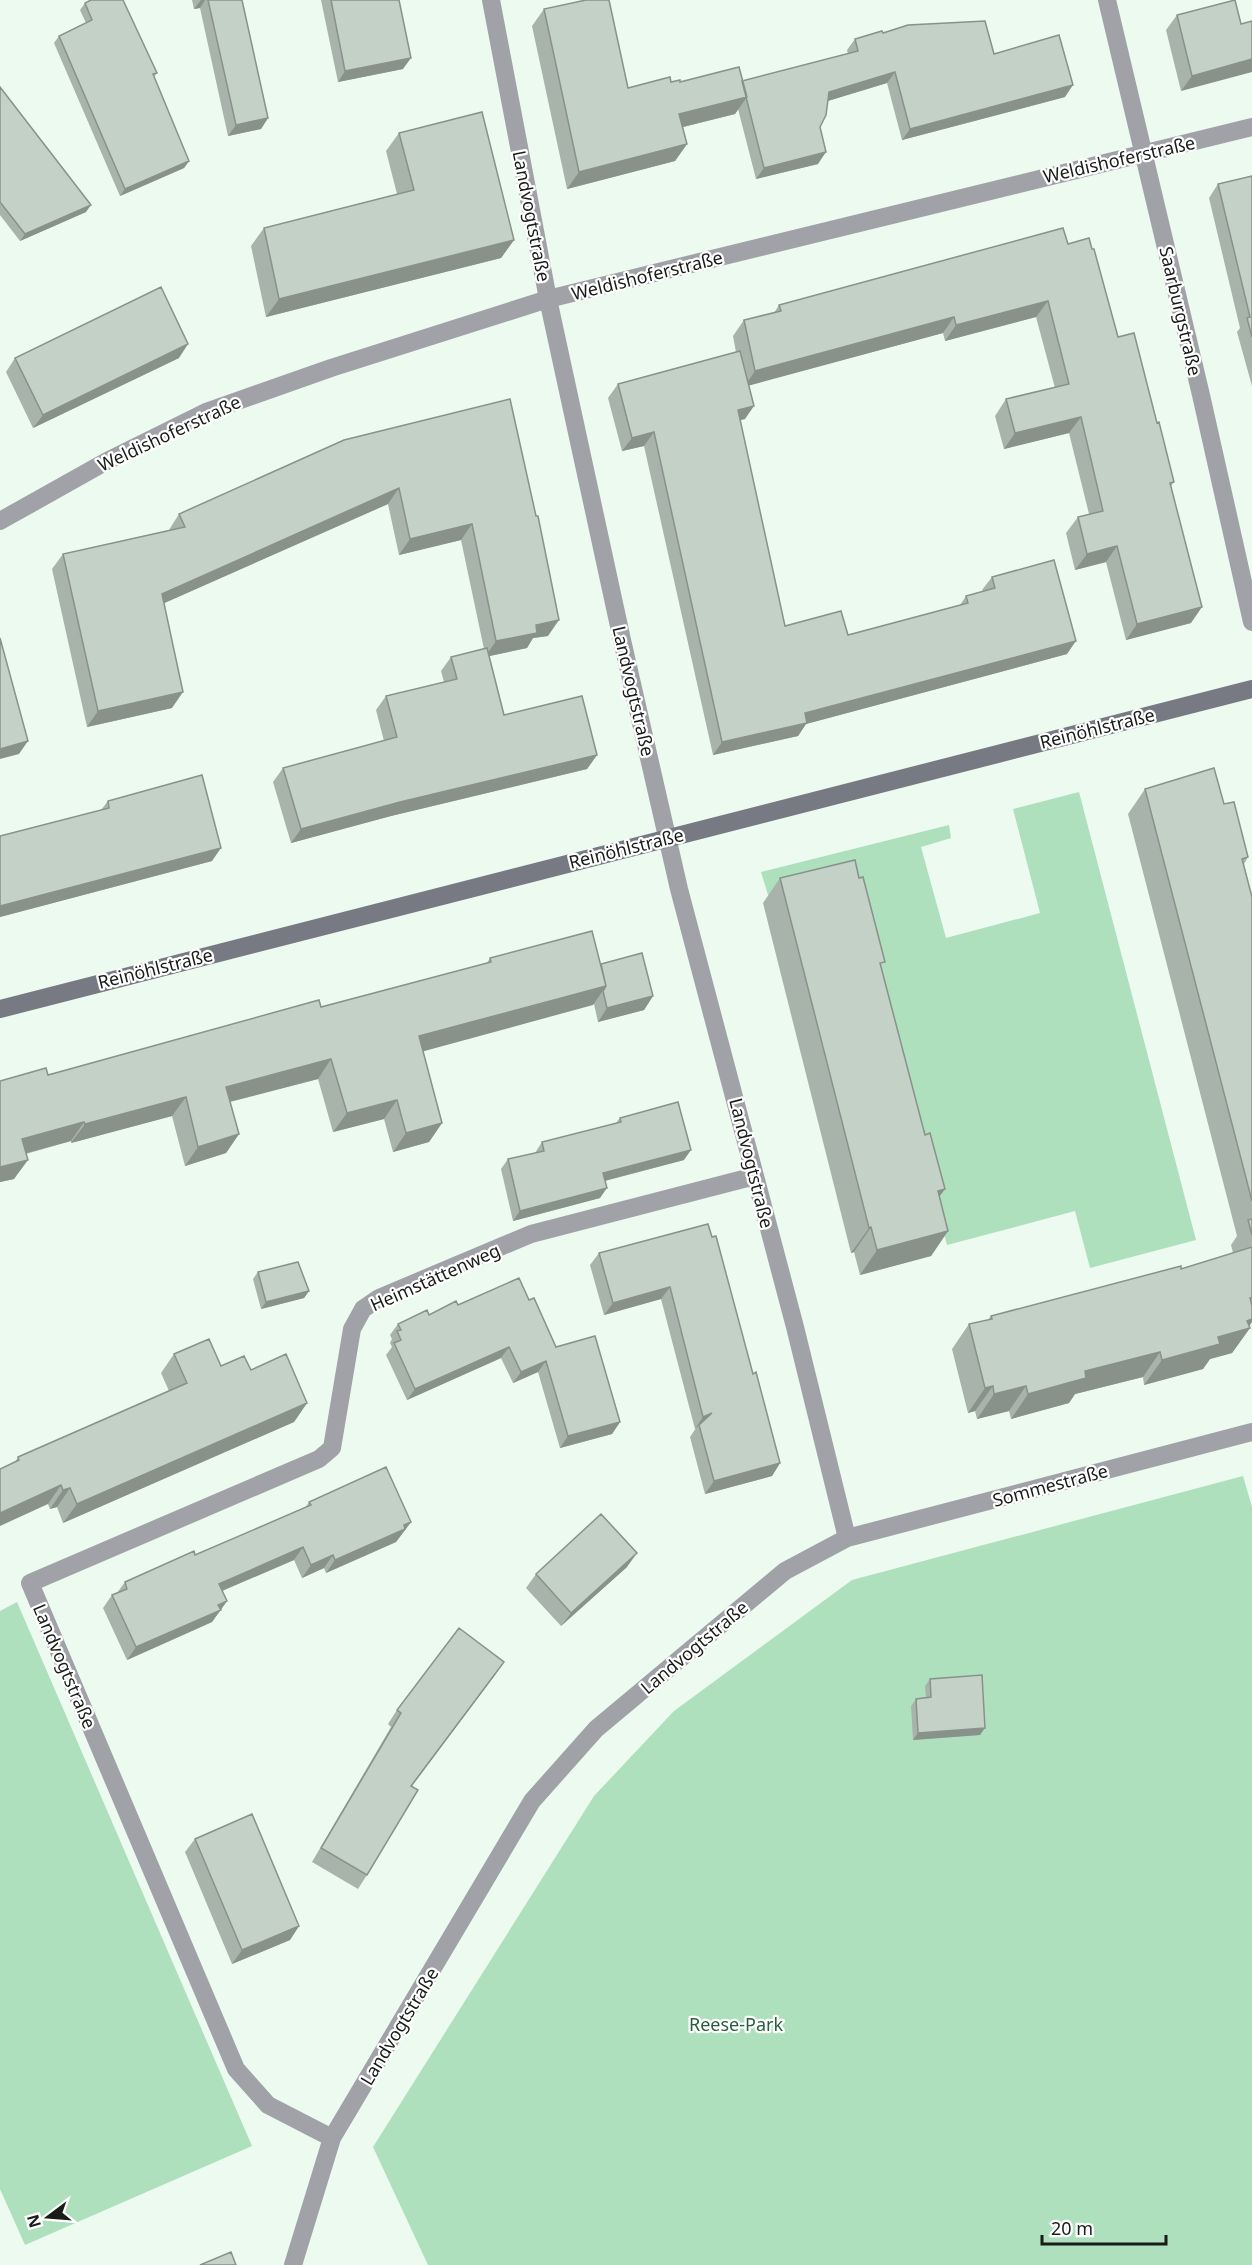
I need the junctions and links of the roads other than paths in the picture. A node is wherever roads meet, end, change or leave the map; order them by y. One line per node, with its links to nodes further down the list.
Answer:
1 (491, 0): 5 (street, Landvogtstraße)
2 (1107, 0): 4 (street, Saarburgstraße)
3 (1252, 127): 4 (street, Weldishoferstraße)
4 (1144, 153): 5 (street, Weldishoferstraße); 7 (street, Saarburgstraße)
5 (548, 299): 6 (street, Weldishoferstraße); 9 (street, Landvogtstraße)
6 (0, 521)
7 (1252, 622)
8 (1252, 689): 9 (street, Reinöhlstraße)
9 (667, 837): 10 (street, Reinöhlstraße); 11 (street, Landvogtstraße)
10 (0, 1009)
11 (755, 1176): 13 (street, Landvogtstraße); 14 (street, Heimstättenweg)
12 (1252, 1432): 13 (street, Sommestraße)
13 (848, 1538): 15 (street, Landvogtstraße)
14 (30, 1582): 15 (street, Landvogtstraße)
15 (332, 2138): 16 (street, Landvogtstraße)
16 (293, 2265)

